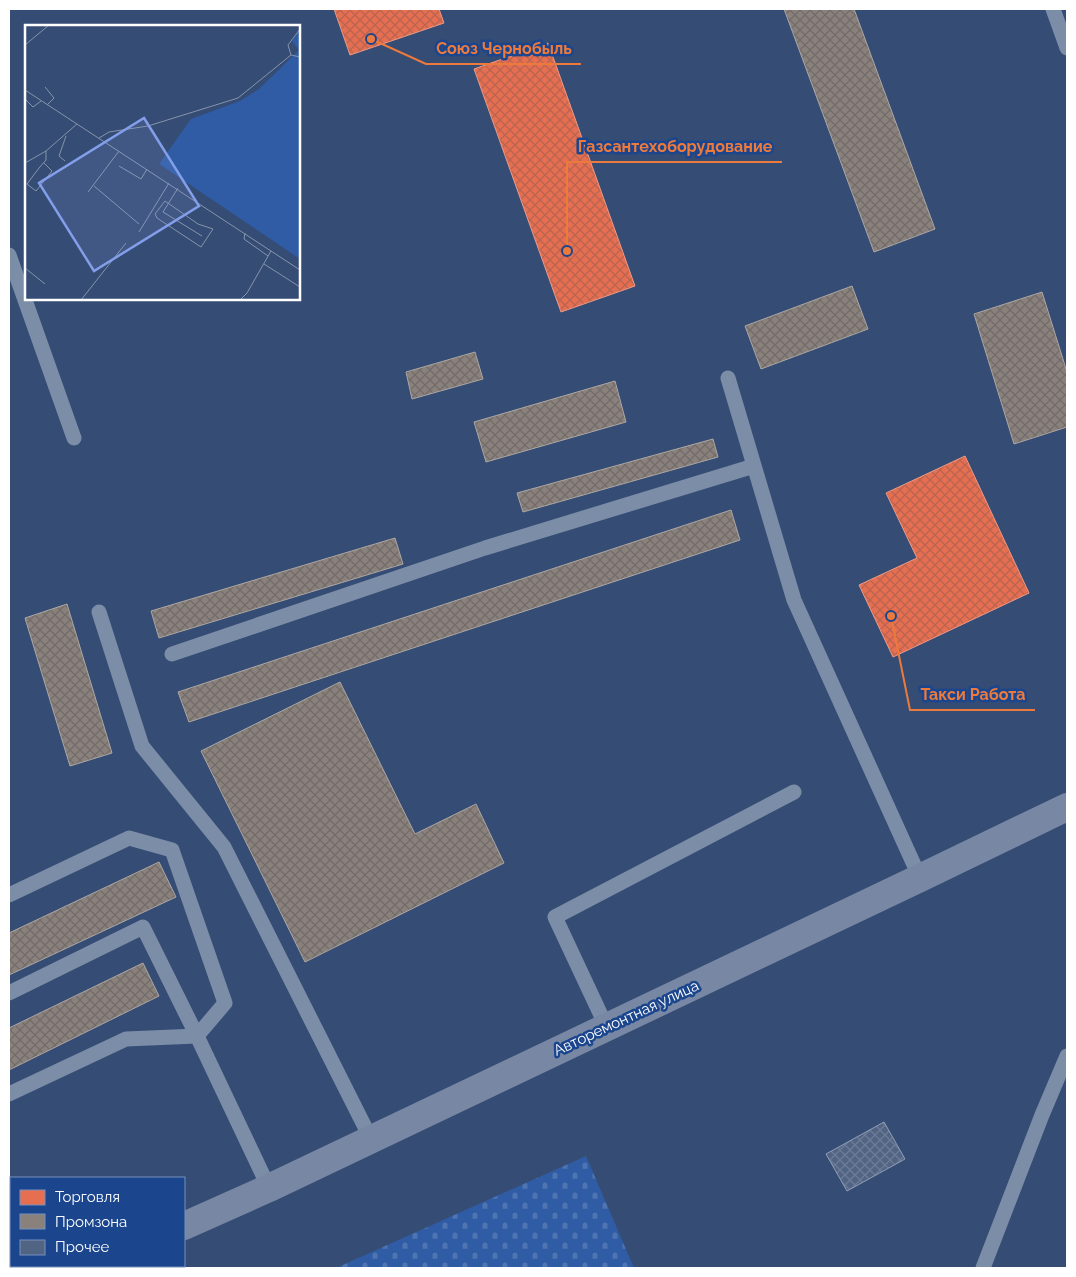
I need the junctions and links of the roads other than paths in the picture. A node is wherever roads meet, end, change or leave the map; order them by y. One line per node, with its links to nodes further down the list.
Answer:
1 (1053, 9): 2 (lane)
2 (1067, 48)
3 (9, 255): 5 (lane)
4 (728, 378): 6 (lane)
5 (74, 438)
6 (754, 466): 8 (lane); 11 (lane)
7 (98, 612): 18 (lane)
8 (172, 654)
9 (794, 792): 14 (lane)
10 (1067, 807): 11 (main road, Авторемонтная улица)
11 (920, 878): 14 (main road, Авторемонтная улица)
12 (9, 895): 15 (lane)
13 (9, 993): 15 (lane)
14 (606, 1028): 18 (main road, Авторемонтная улица)
15 (197, 1036): 17 (lane); 19 (lane)
16 (1067, 1056): 21 (lane)
17 (9, 1094)
18 (371, 1139): 19 (main road, Авторемонтная улица)
19 (269, 1188): 20 (main road, Авторемонтная улица)
20 (185, 1226)
21 (983, 1268)

